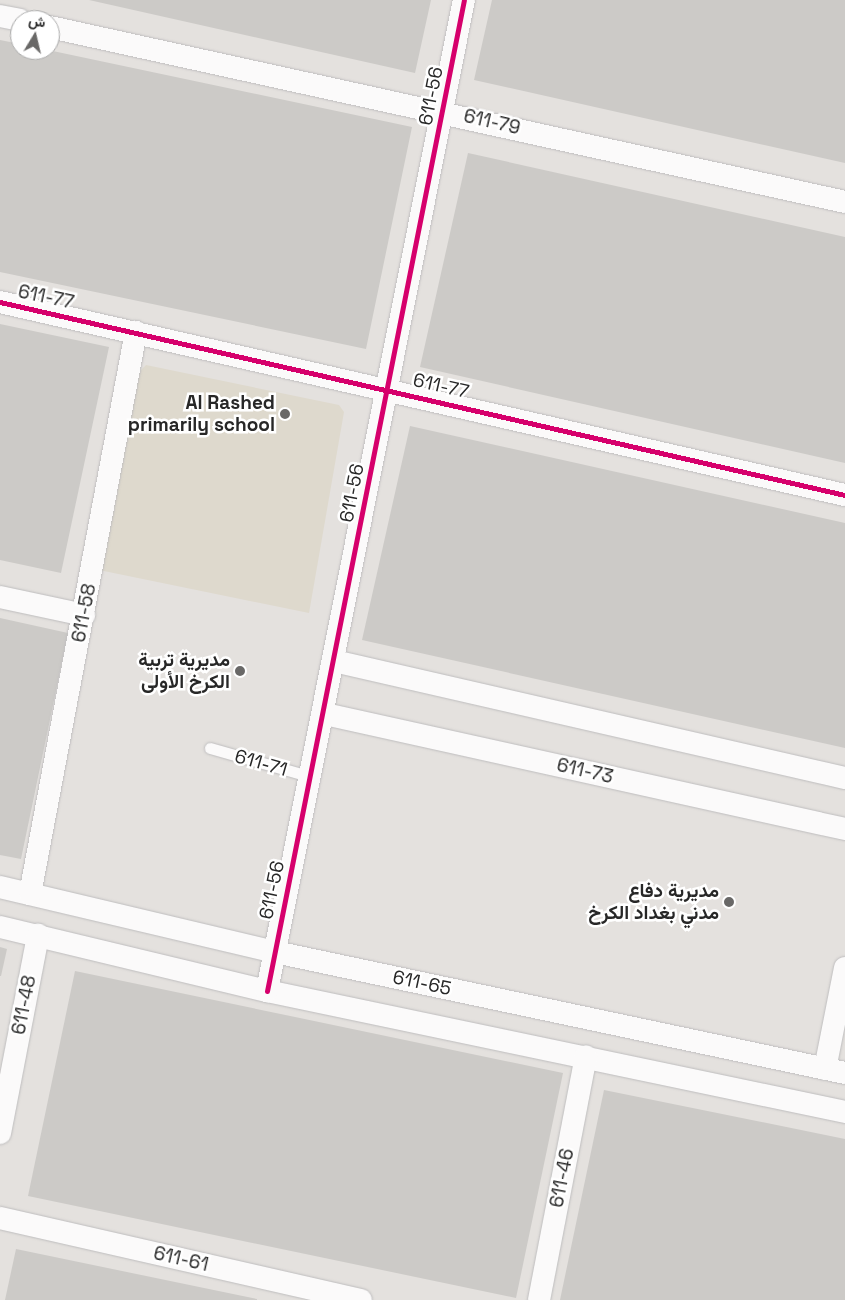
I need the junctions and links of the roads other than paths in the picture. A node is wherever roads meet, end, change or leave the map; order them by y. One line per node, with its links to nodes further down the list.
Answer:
1 (464, 0): 3 (street, 611-56)
2 (60, 29): 3 (street, 611-79)
3 (443, 111): 4 (street, 611-79); 7 (street, 611-56)
4 (845, 202)
5 (0, 302): 6 (street, 611-77)
6 (136, 332): 7 (street, 611-77); 10 (street, 611-58)
7 (388, 390): 8 (street, 611-77); 11 (street, 611-56)
8 (845, 495)
9 (0, 597): 10 (street)
10 (84, 615): 18 (street, 611-58)
11 (334, 662): 12 (street, 611-56); 15 (street)
12 (325, 714): 14 (street, 611-56); 16 (street, 611-73)
13 (210, 748): 14 (lane, 611-71)
14 (312, 777): 21 (street, 611-56)
15 (845, 778)
16 (845, 829)
17 (0, 887): 18 (street, 611-65)
18 (30, 894): 21 (street, 611-65)
19 (0, 926): 20 (street, 611-65)
20 (38, 935): 23 (street, 611-65); 27 (street, 611-48)
21 (274, 952): 23 (street, 611-56); 25 (street, 611-65)
22 (845, 968): 25 (street)
23 (267, 991): 24 (street, 611-65)
24 (586, 1056): 26 (street, 611-65); 30 (street, 611-46)
25 (835, 1071)
26 (845, 1112)
27 (0, 1133)
28 (0, 1218): 29 (street, 611-61)
29 (361, 1300)
30 (539, 1300)

